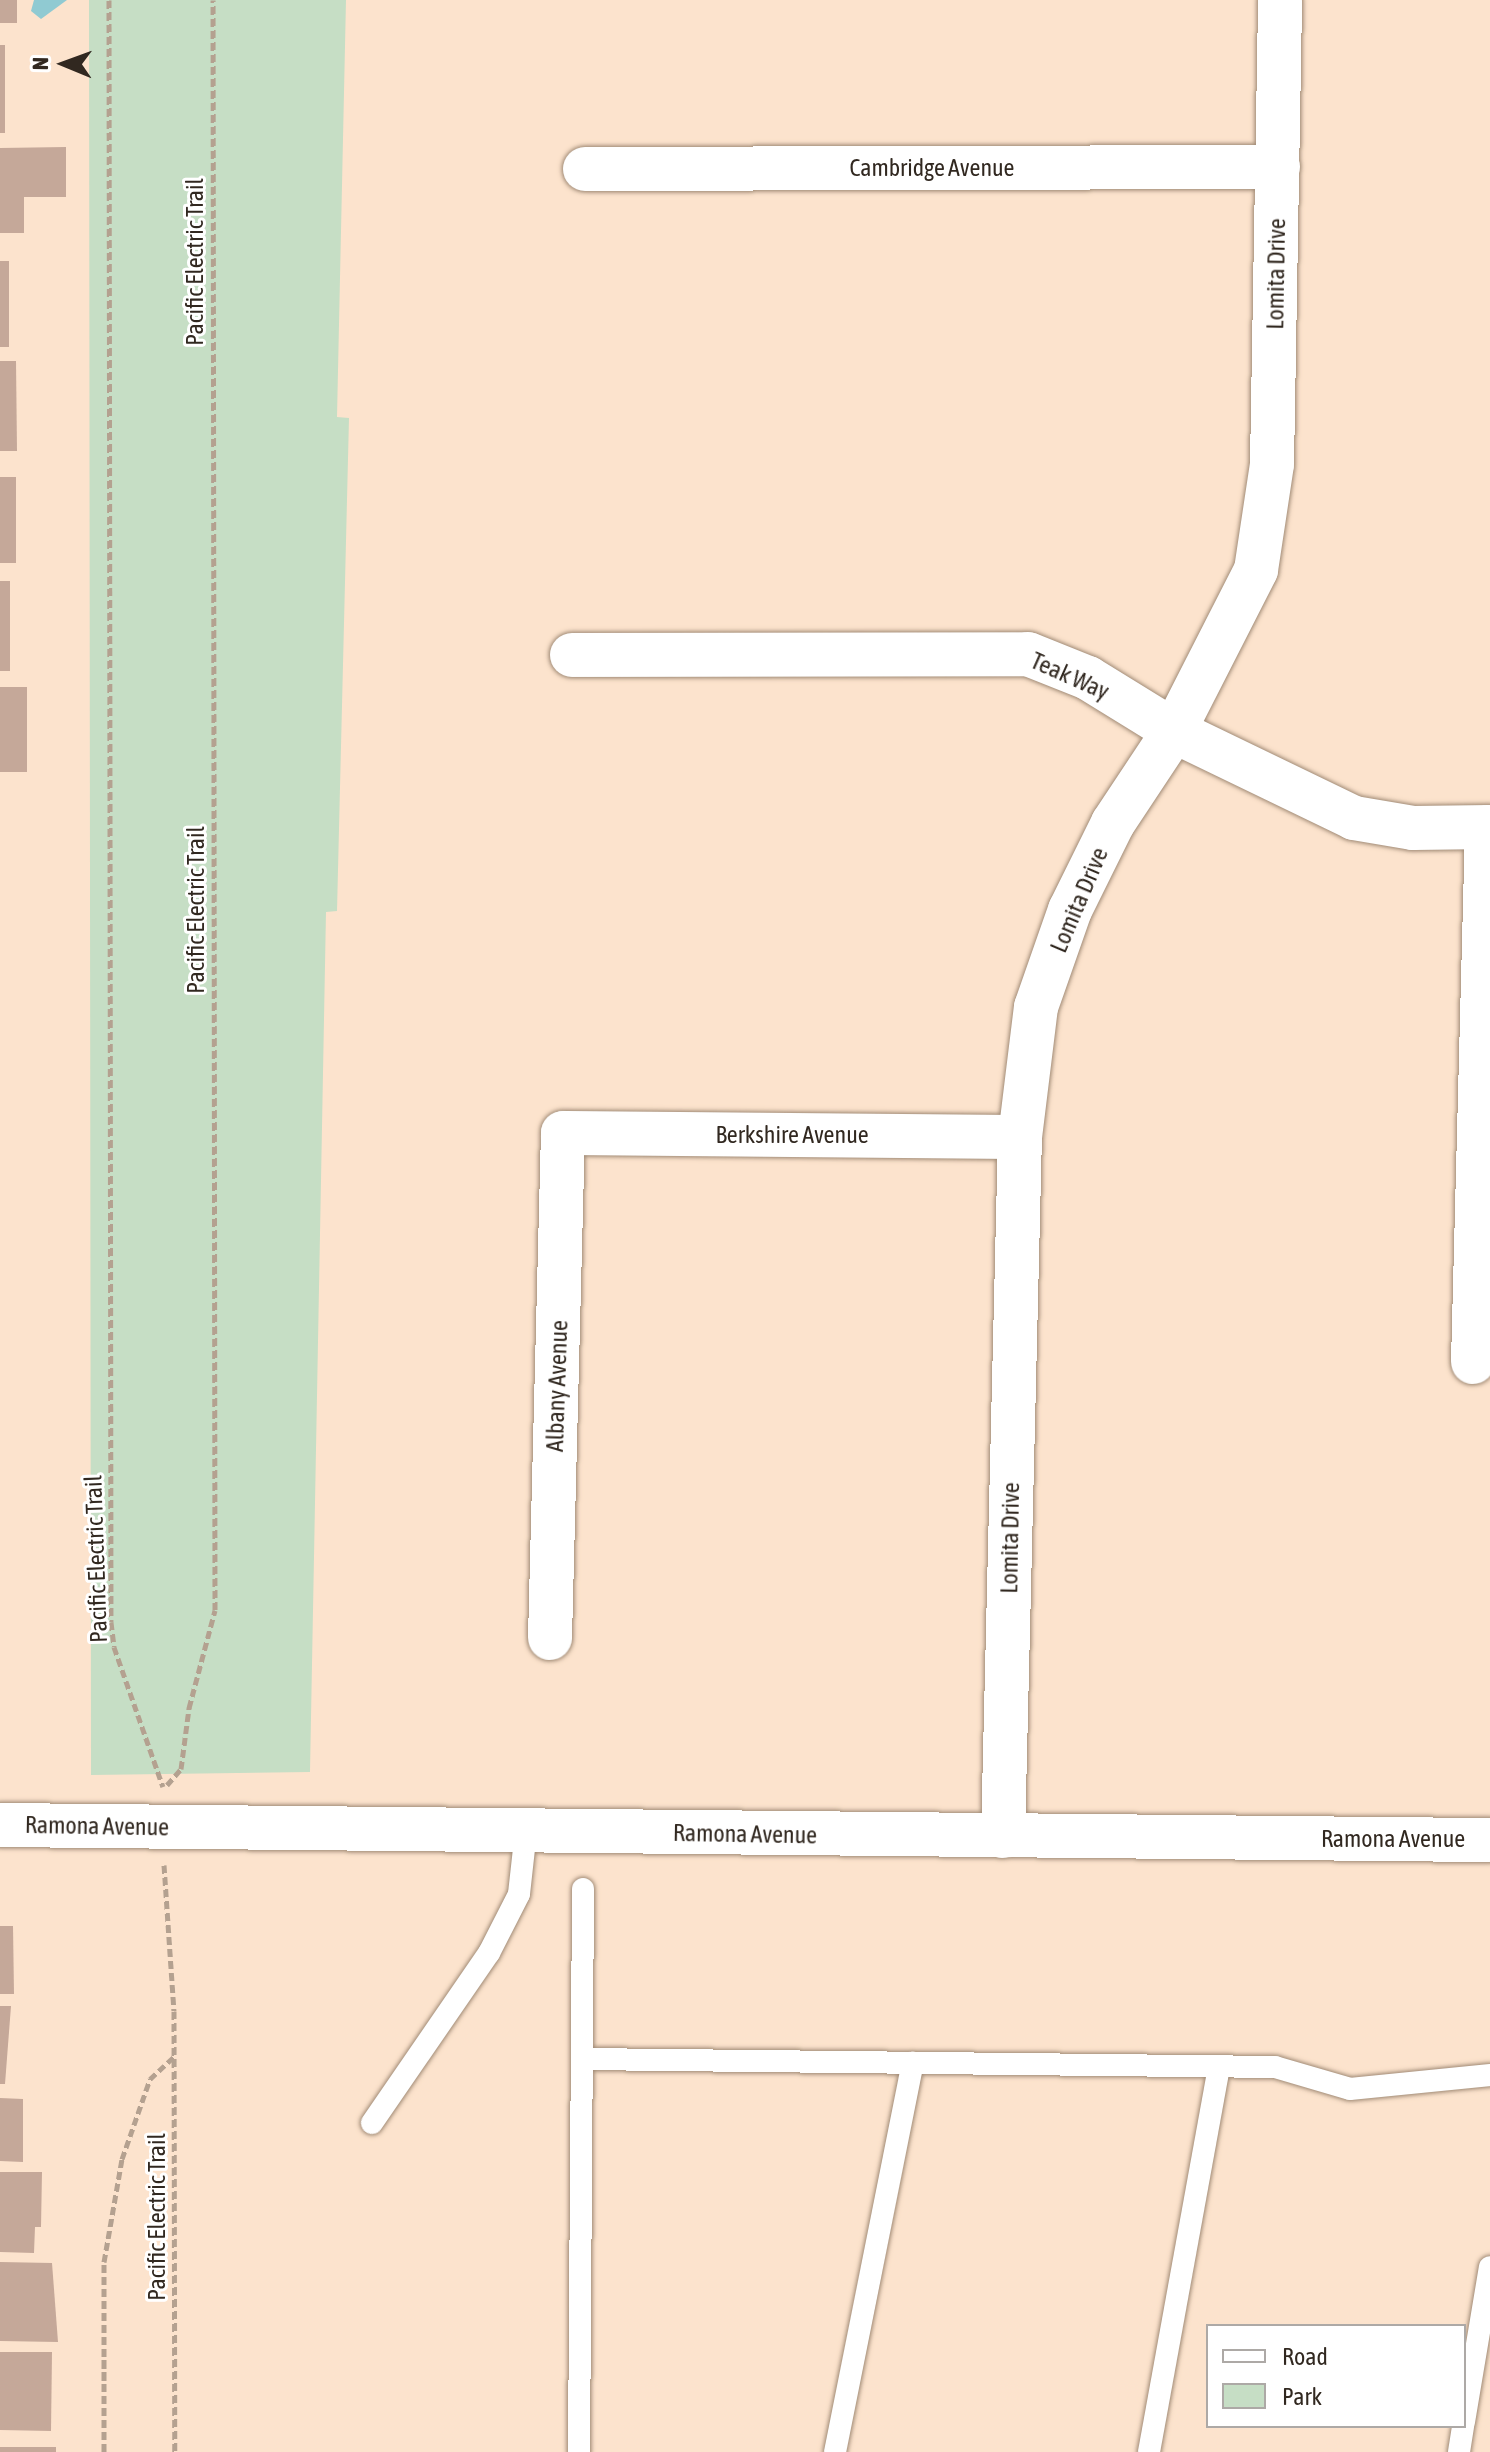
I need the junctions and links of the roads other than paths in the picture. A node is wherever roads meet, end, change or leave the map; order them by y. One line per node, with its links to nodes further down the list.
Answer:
1 (1280, 0): 2 (street, Lomita Drive)
2 (1278, 167): 3 (street, Cambridge Avenue); 5 (street, Lomita Drive)
3 (585, 169)
4 (572, 655): 5 (street, Teak Way)
5 (1174, 731): 6 (street, Teak Way); 8 (street, Lomita Drive)
6 (1488, 827): 9 (street)
7 (563, 1133): 8 (street, Berkshire Avenue); 10 (street, Albany Avenue)
8 (1020, 1137): 13 (street, Lomita Drive)
9 (1473, 1362)
10 (550, 1638)
11 (0, 1825): 12 (street, Ramona Avenue)
12 (526, 1831): 13 (street, Ramona Avenue); 20 (lane)
13 (1003, 1836): 14 (street, Ramona Avenue)
14 (1490, 1840)
15 (583, 1889): 16 (lane)
16 (582, 2059): 17 (lane); 24 (lane)
17 (913, 2063): 18 (lane); 25 (lane)
18 (1219, 2067): 19 (lane); 26 (lane)
19 (1490, 2075)
20 (372, 2123)
21 (1490, 2267): 22 (lane)
22 (1466, 2412)
23 (1463, 2428): 27 (lane)
24 (579, 2452)
25 (835, 2452)
26 (1149, 2452)
27 (1459, 2452)

